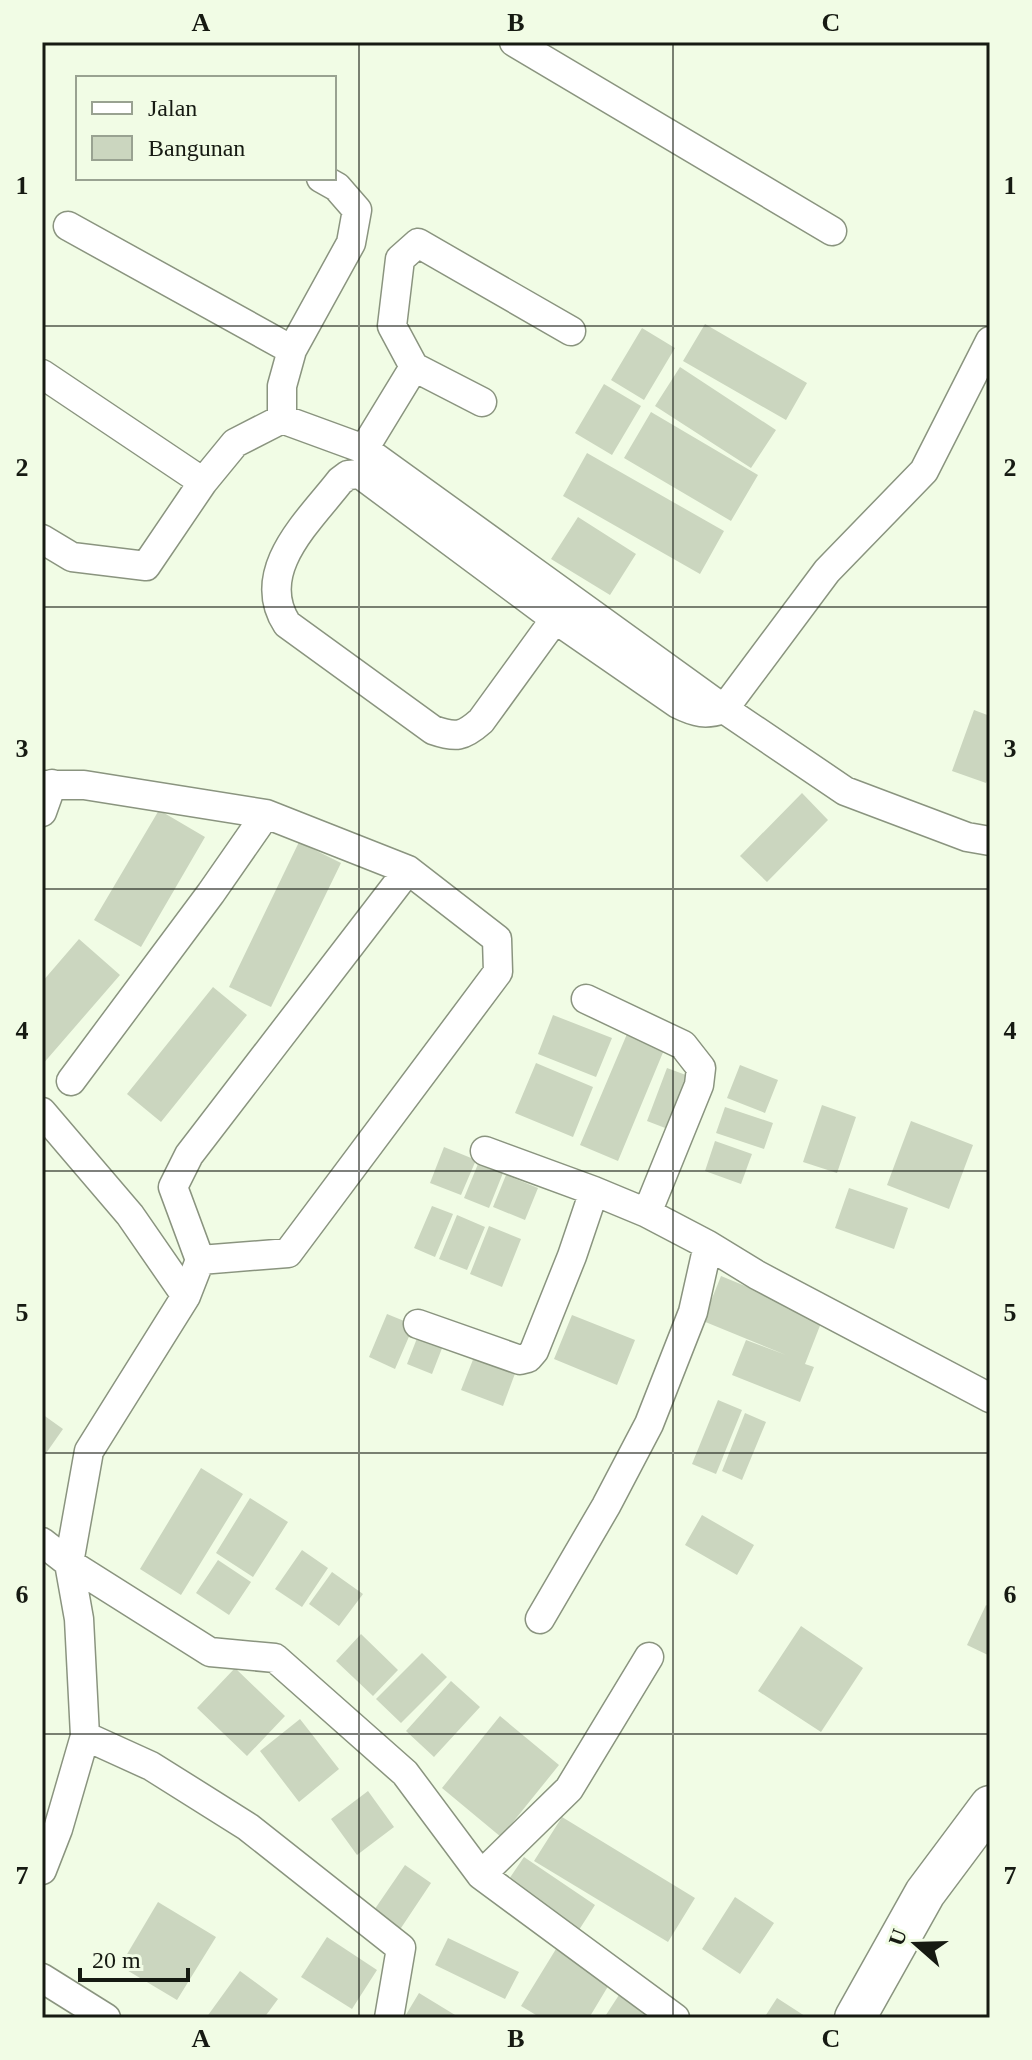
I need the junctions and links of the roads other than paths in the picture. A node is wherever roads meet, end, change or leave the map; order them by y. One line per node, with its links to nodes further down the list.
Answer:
1 (514, 42): 4 (street)
2 (325, 180): 7 (street)
3 (68, 226): 7 (street)
4 (832, 231)
5 (571, 331): 8 (street)
6 (990, 341): 16 (street)
7 (292, 350): 11 (street)
8 (414, 367): 10 (street); 12 (street)
9 (42, 374): 13 (street)
10 (482, 402)
11 (282, 419): 12 (street); 13 (street)
12 (364, 449): 16 (street)
13 (203, 482): 14 (street)
14 (42, 539)
15 (555, 619): 15 (street); 16 (street)
16 (724, 709): 20 (street)
17 (47, 784): 18 (street); 19 (street)
18 (42, 812)
19 (266, 814): 21 (street); 23 (street)
20 (990, 841)
21 (408, 870): 29 (street); 29 (street)
22 (586, 999): 27 (street)
23 (71, 1081)
24 (42, 1112): 30 (street)
25 (485, 1151): 26 (street)
26 (594, 1191): 27 (street); 31 (street)
27 (647, 1213): 28 (street)
28 (708, 1245): 32 (street); 35 (street)
29 (200, 1260): 30 (street)
30 (186, 1296): 34 (street)
31 (418, 1324)
32 (990, 1398)
33 (42, 1542): 34 (street)
34 (69, 1563): 37 (street); 40 (street)
35 (540, 1619)
36 (649, 1657): 40 (street)
37 (85, 1736): 39 (street); 43 (street)
38 (990, 1806): 45 (street)
39 (42, 1870)
40 (481, 1875): 44 (street)
41 (42, 1978): 42 (street)
42 (106, 2018)
43 (389, 2018)
44 (675, 2018)
45 (855, 2018)

